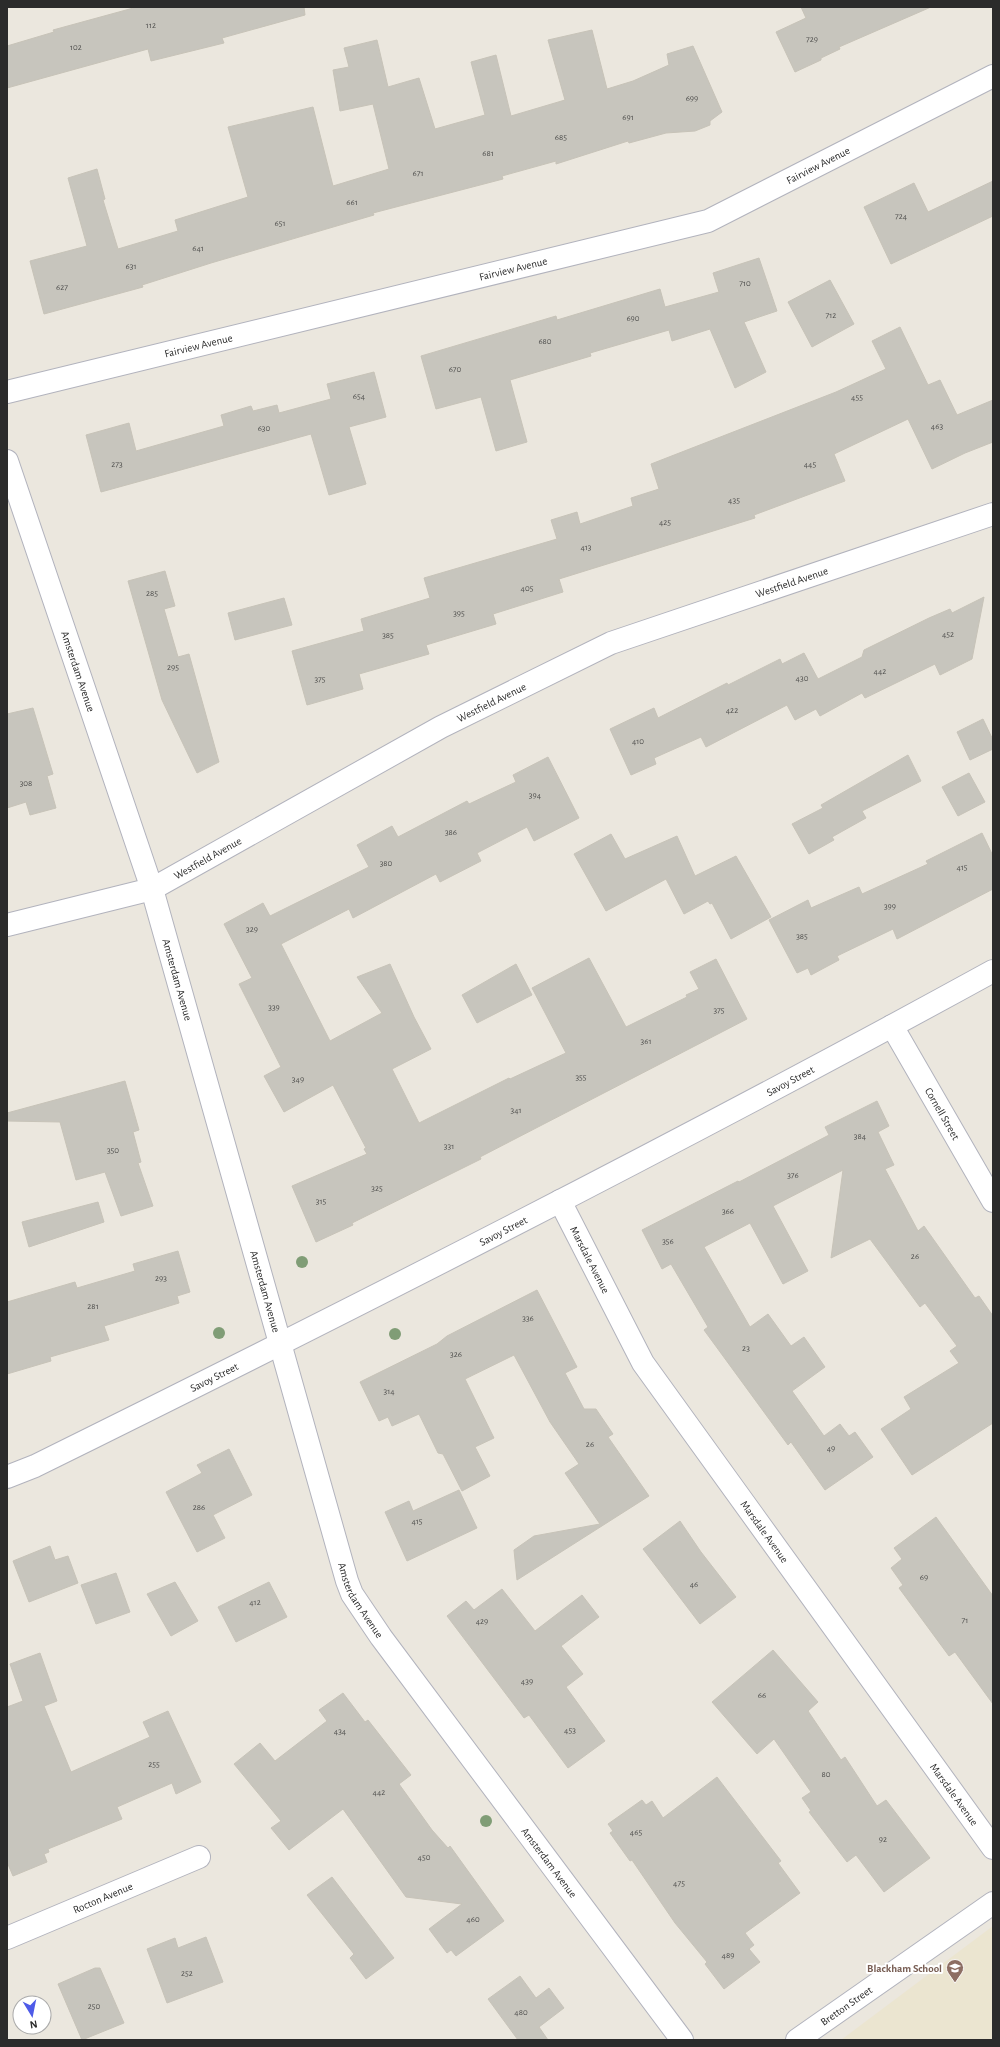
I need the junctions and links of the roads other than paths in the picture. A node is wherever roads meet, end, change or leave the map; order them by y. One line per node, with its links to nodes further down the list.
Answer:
1 (993, 76): 2 (street, Fairview Avenue)
2 (7, 392)
3 (7, 461): 5 (street, Amsterdam Avenue)
4 (993, 514): 5 (street, Westfield Avenue)
5 (152, 889): 6 (street, Westfield Avenue); 11 (street, Amsterdam Avenue)
6 (7, 925)
7 (993, 971): 8 (street, Savoy Street)
8 (892, 1026): 9 (street, Savoy Street); 10 (street, Cornell Street)
9 (560, 1201): 11 (street, Savoy Street); 13 (street, Marsdale Avenue)
10 (993, 1201)
11 (280, 1345): 12 (street, Savoy Street); 17 (street, Amsterdam Avenue)
12 (7, 1477)
13 (993, 1848)
14 (199, 1857): 16 (street, Rocton Avenue)
15 (993, 1903): 18 (street, Bretton Street)
16 (7, 1938)
17 (682, 2040)
18 (797, 2040)

